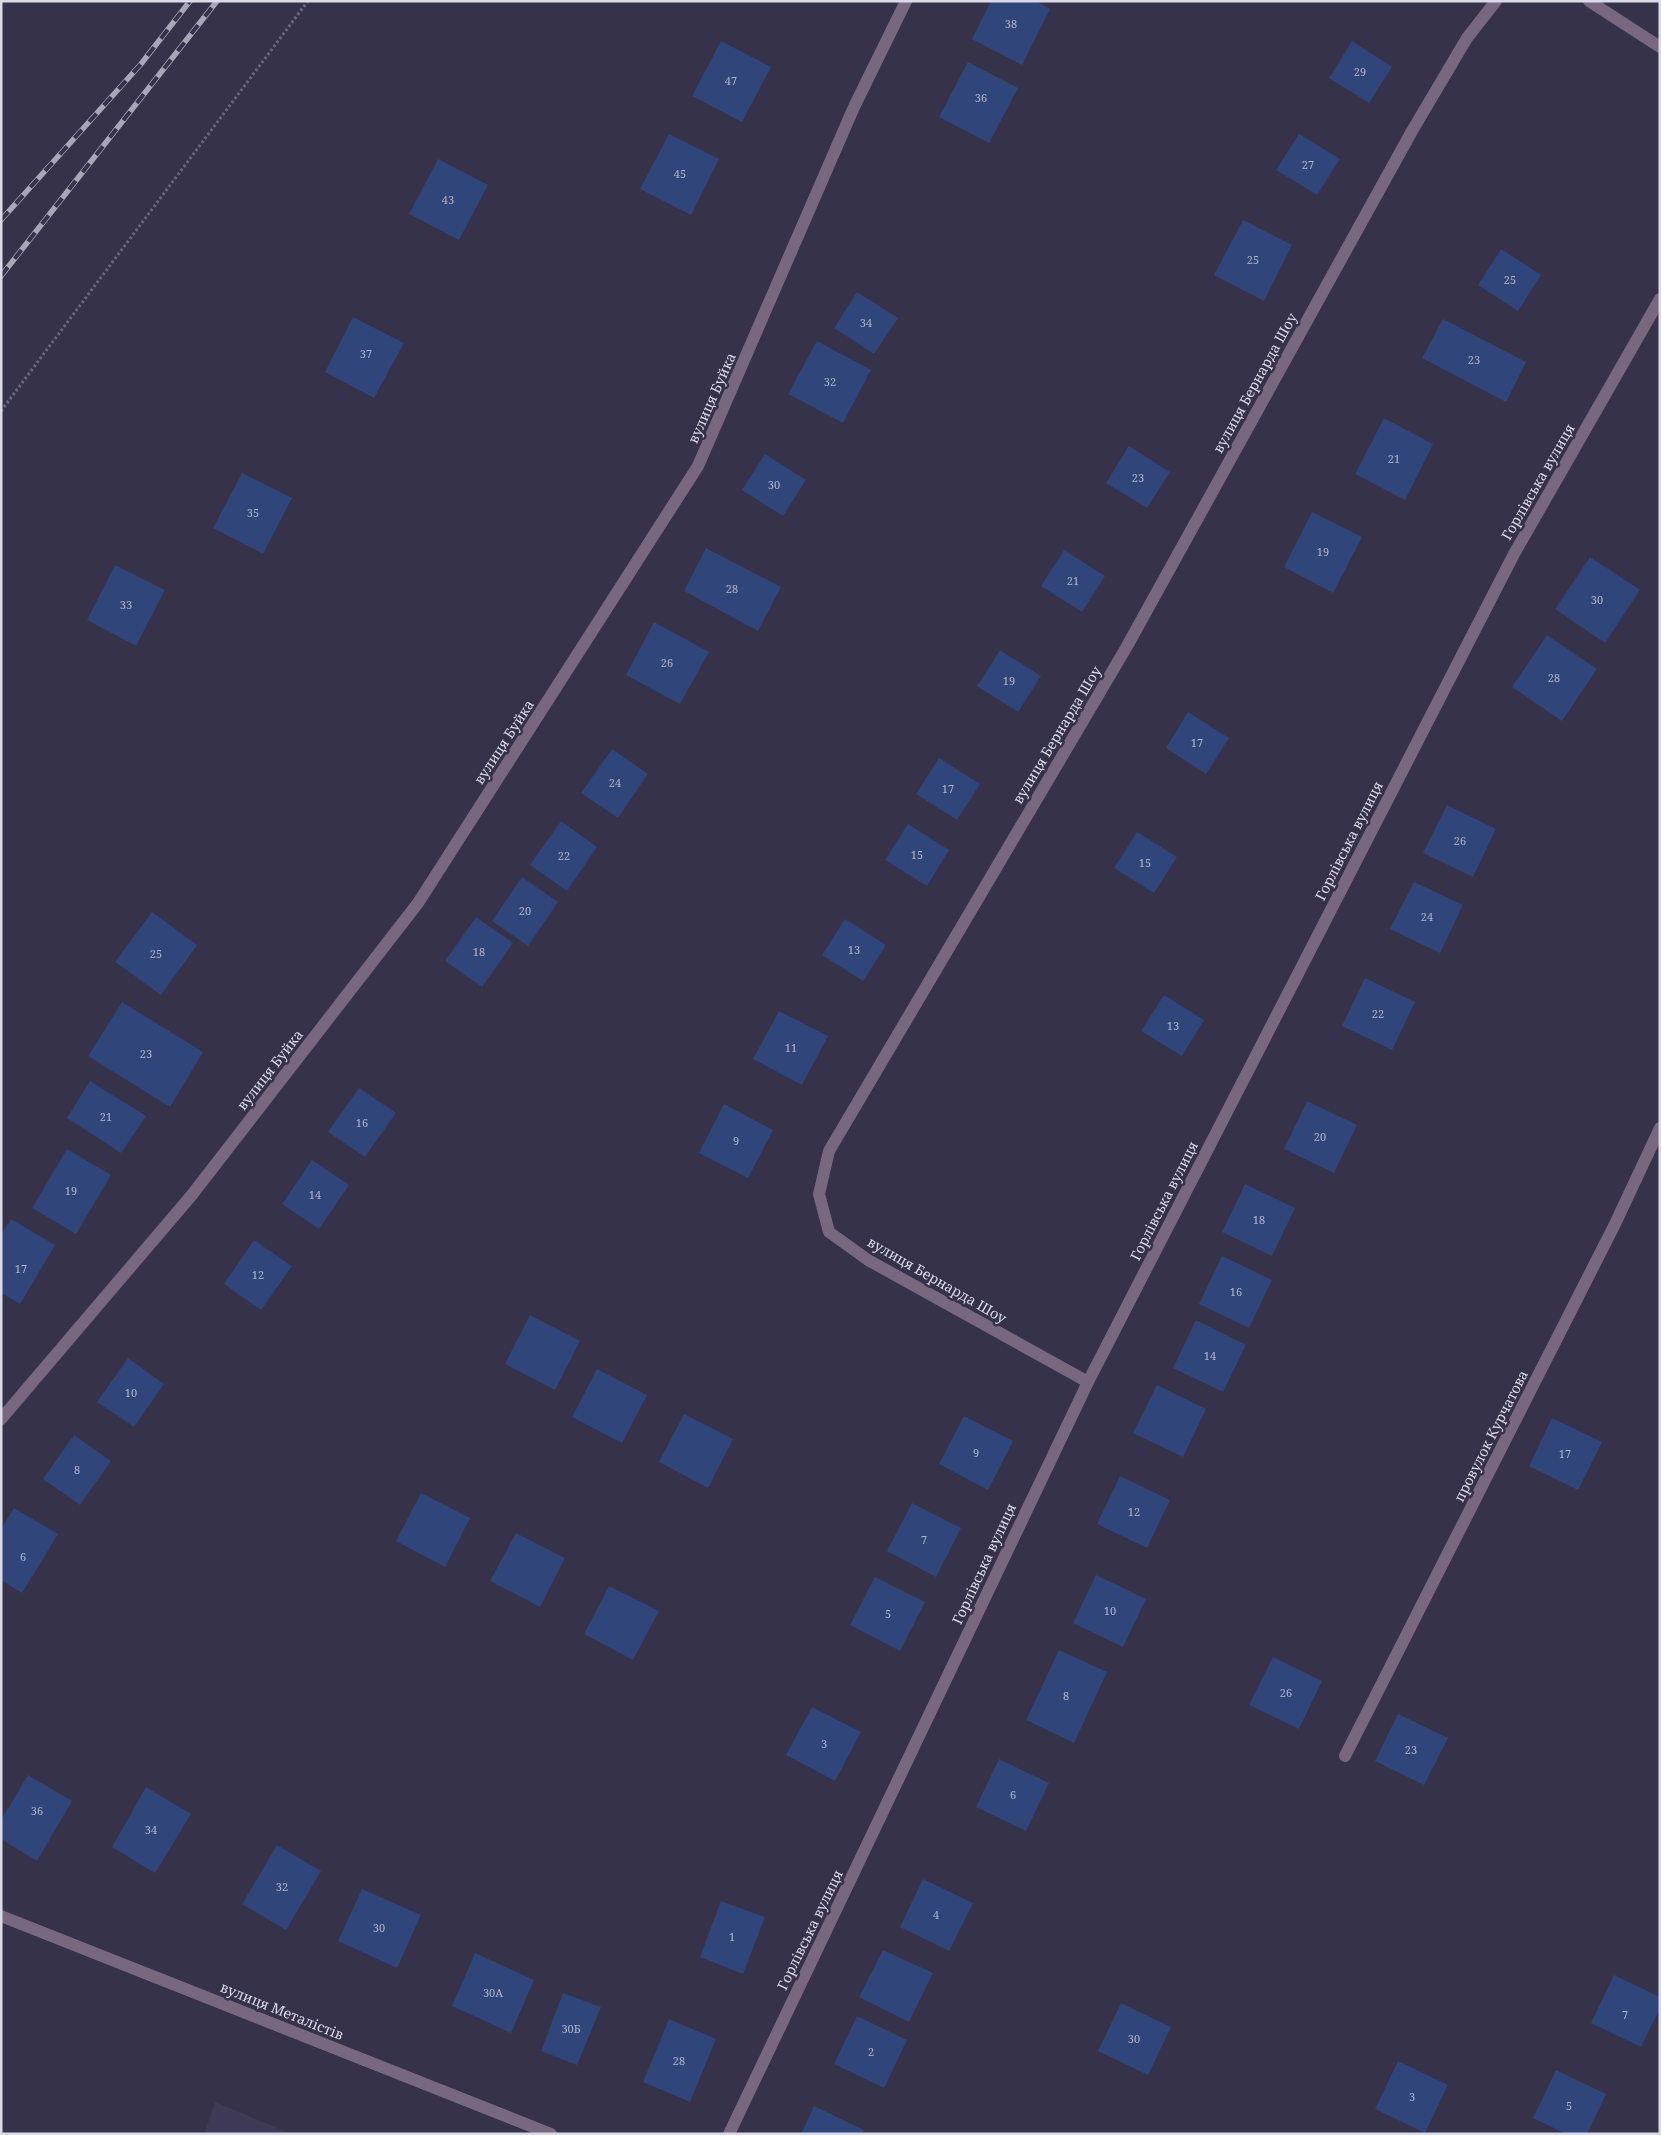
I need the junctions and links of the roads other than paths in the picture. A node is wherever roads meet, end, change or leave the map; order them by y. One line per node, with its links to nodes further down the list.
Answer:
1 (906, 1): 8 (street, вулиця Буйка)
2 (1496, 1): 7 (street, вулиця Бернарда Шоу)
3 (1589, 1): 4 (street)
4 (1660, 47)
5 (1660, 300): 7 (street, Горлівська вулиця)
6 (1660, 1128): 9 (street, провулок Курчатова)
7 (1088, 1382): 12 (street, Горлівська вулиця)
8 (1, 1420)
9 (1345, 1756)
10 (1, 1916): 11 (street, вулиця Металістів)
11 (551, 2134)
12 (728, 2134)

